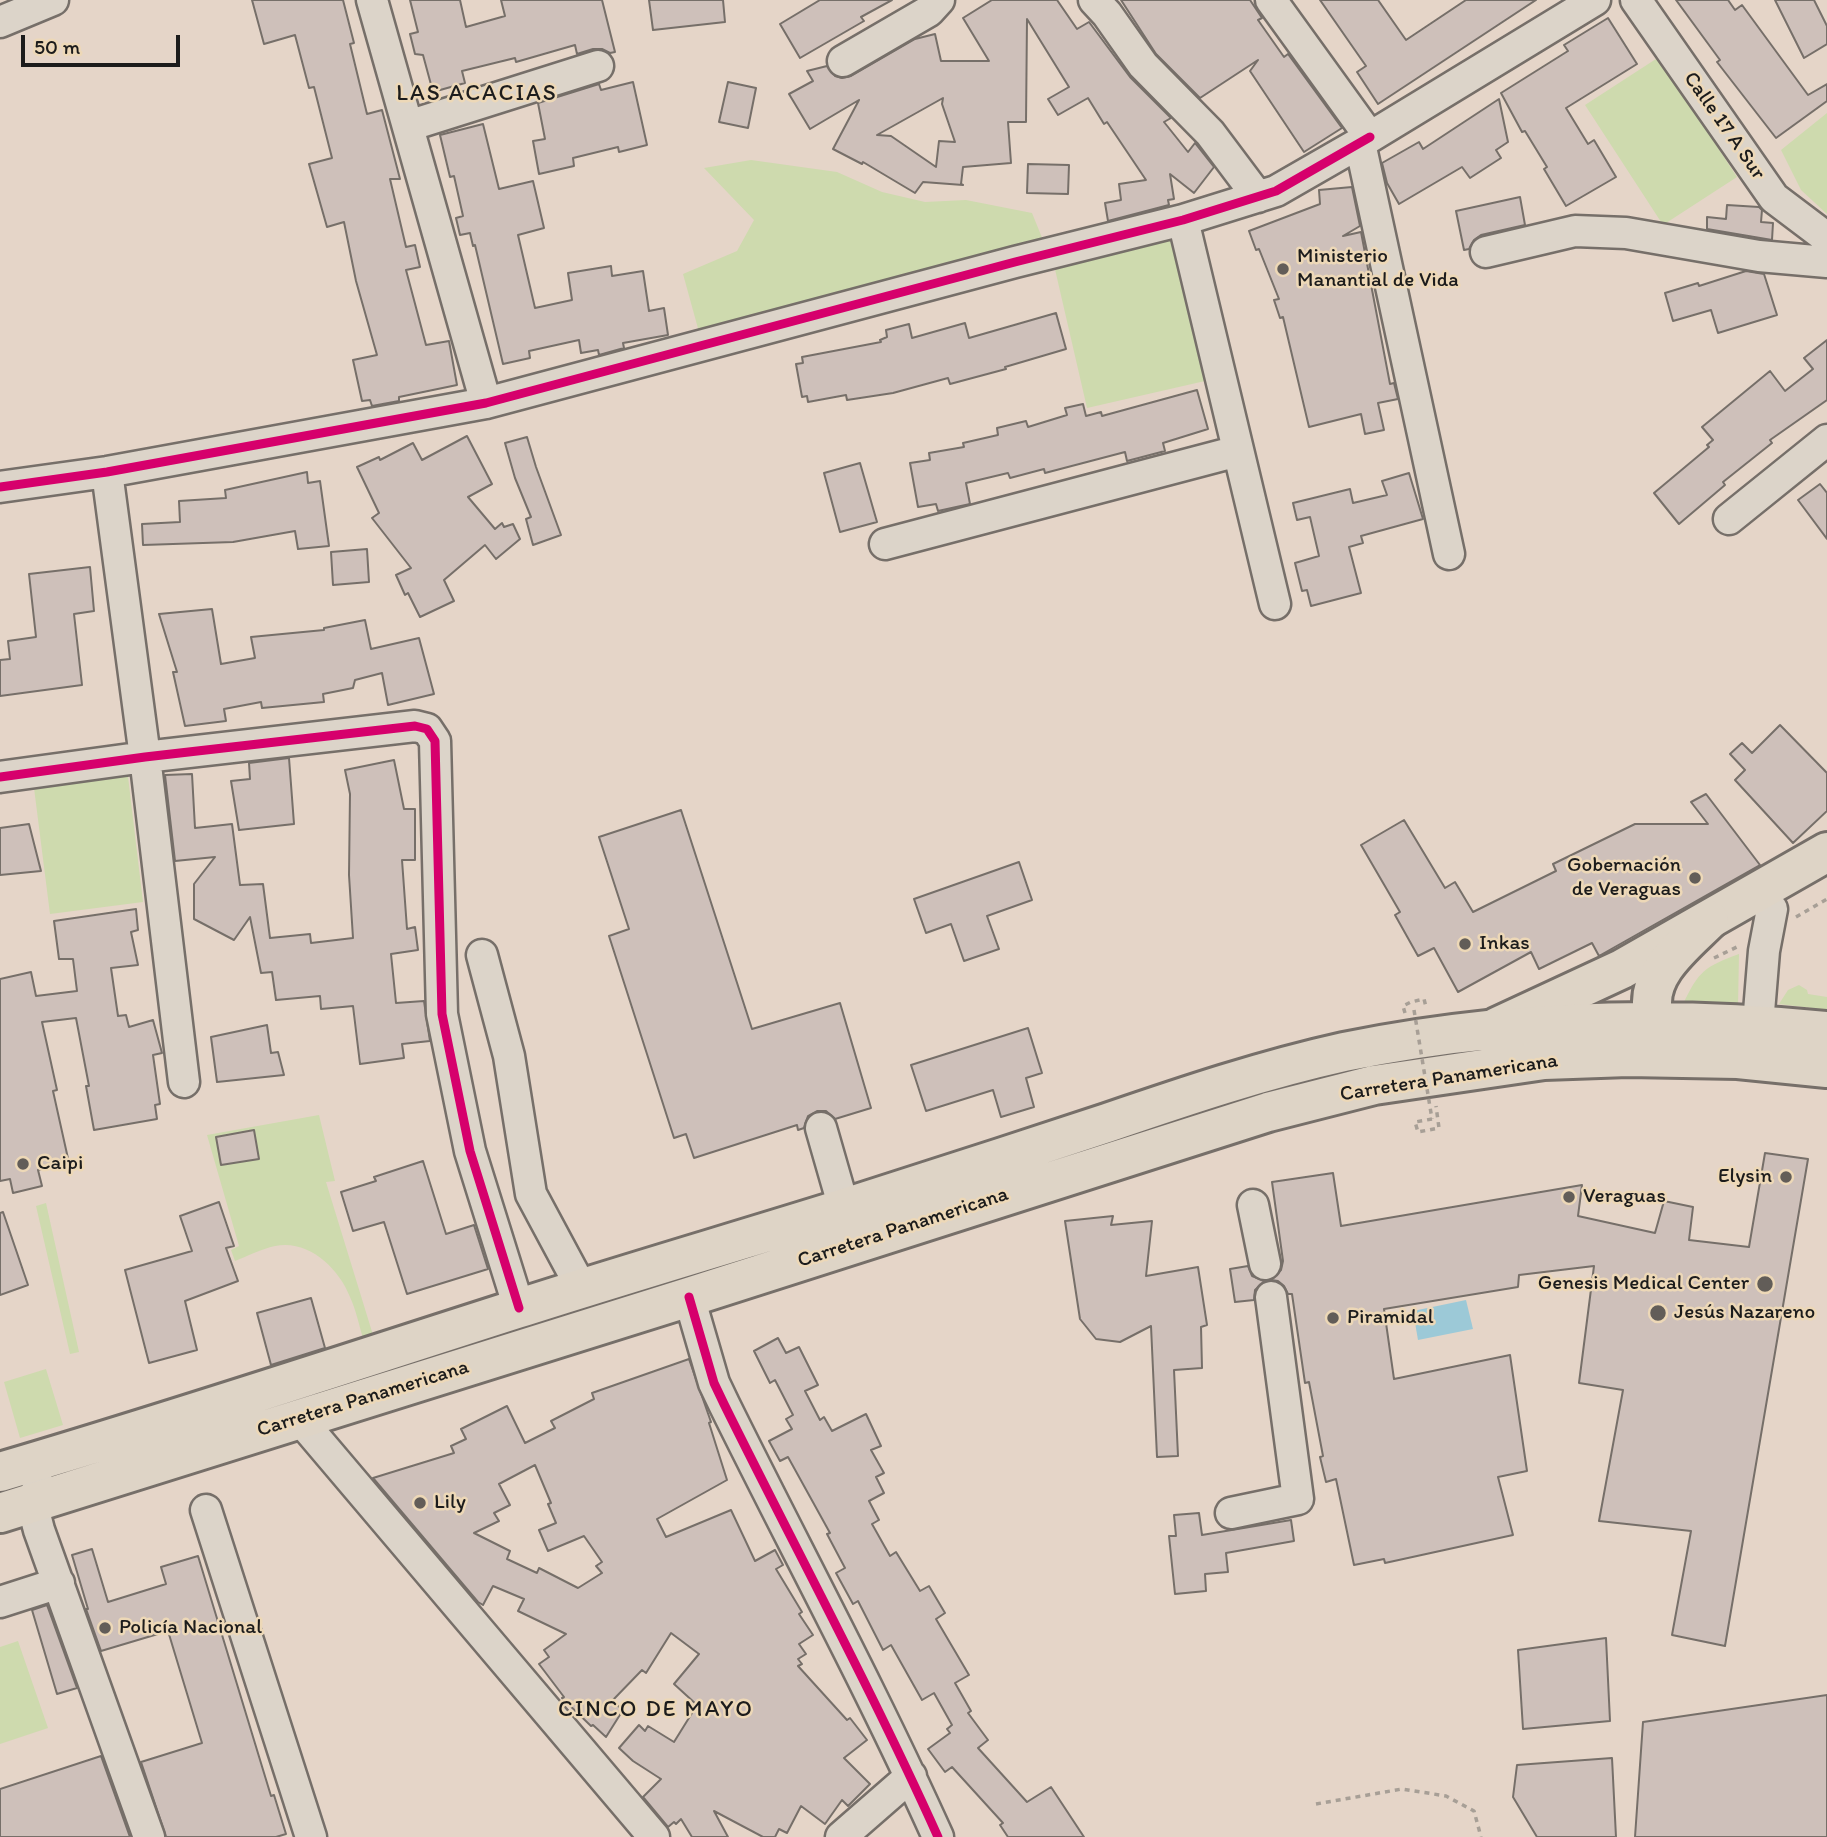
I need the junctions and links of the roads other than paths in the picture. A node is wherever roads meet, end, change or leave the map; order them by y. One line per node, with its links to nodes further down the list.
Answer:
1 (53, 0): 8 (street)
2 (372, 0): 11 (street)
3 (939, 0): 9 (street)
4 (1094, 0): 13 (street)
5 (1271, 0): 12 (street)
6 (1595, 0): 12 (street)
7 (1636, 0): 15 (street, Calle 17 A Sur)
8 (0, 22)
9 (843, 61)
10 (598, 66): 11 (street)
11 (408, 126): 18 (street)
12 (1365, 140): 13 (street); 25 (street)
13 (1258, 197): 14 (street)
14 (1183, 220): 18 (street); 20 (street)
15 (1827, 238)
16 (1486, 252): 17 (street)
17 (1827, 261)
18 (486, 403): 21 (street)
19 (1827, 440): 23 (street)
20 (1238, 452): 24 (street); 26 (street)
21 (107, 472): 22 (street); 27 (street)
22 (0, 487)
23 (1729, 519)
24 (885, 544)
25 (1449, 554)
26 (1275, 604)
27 (145, 757): 28 (street); 42 (street); 53 (street)
28 (0, 777)
29 (1827, 852): 32 (main road)
30 (1827, 877): 31 (main road)
31 (1772, 909): 34 (main road); 35 (street)
32 (1709, 920): 34 (main road); 38 (main road)
33 (482, 955): 50 (street)
34 (1656, 1020): 35 (main road, Carretera Panamericana); 36 (main road, Carretera Panamericana); 39 (main road); 41 (main road)
35 (1758, 1024): 37 (main road, Carretera Panamericana)
36 (1526, 1026): 38 (main road, Carretera Panamericana); 43 (main road)
37 (1827, 1031)
38 (1485, 1032): 44 (main road, Carretera Panamericana)
39 (1774, 1062): 40 (main road, Carretera Panamericana); 41 (main road, Carretera Panamericana)
40 (1827, 1068)
41 (1467, 1071): 43 (main road, Carretera Panamericana)
42 (184, 1082)
43 (1374, 1085): 44 (main road); 51 (main road, Carretera Panamericana)
44 (1188, 1095): 46 (main road, Carretera Panamericana)
45 (821, 1128): 48 (street)
46 (908, 1187): 48 (main road, Carretera Panamericana); 51 (main road)
47 (1253, 1205): 49 (street)
48 (844, 1208): 50 (main road, Carretera Panamericana)
49 (1265, 1264)
50 (582, 1289): 53 (main road, Carretera Panamericana)
51 (689, 1297): 54 (main road); 55 (main road, Carretera Panamericana); 63 (street)
52 (1271, 1297): 60 (street)
53 (519, 1308): 54 (main road, Carretera Panamericana)
54 (454, 1330): 56 (main road, Carretera Panamericana)
55 (303, 1418): 58 (main road, Carretera Panamericana); 66 (street)
56 (62, 1454): 57 (main road, Carretera Panamericana); 58 (street)
57 (6, 1463): 58 (street)
58 (11, 1509): 61 (street)
59 (206, 1510): 65 (street)
60 (1231, 1513)
61 (59, 1584): 62 (street); 64 (street)
62 (0, 1601)
63 (911, 1776): 67 (street); 68 (street)
64 (149, 1837)
65 (311, 1837)
66 (654, 1837)
67 (841, 1837)
68 (938, 1837)

